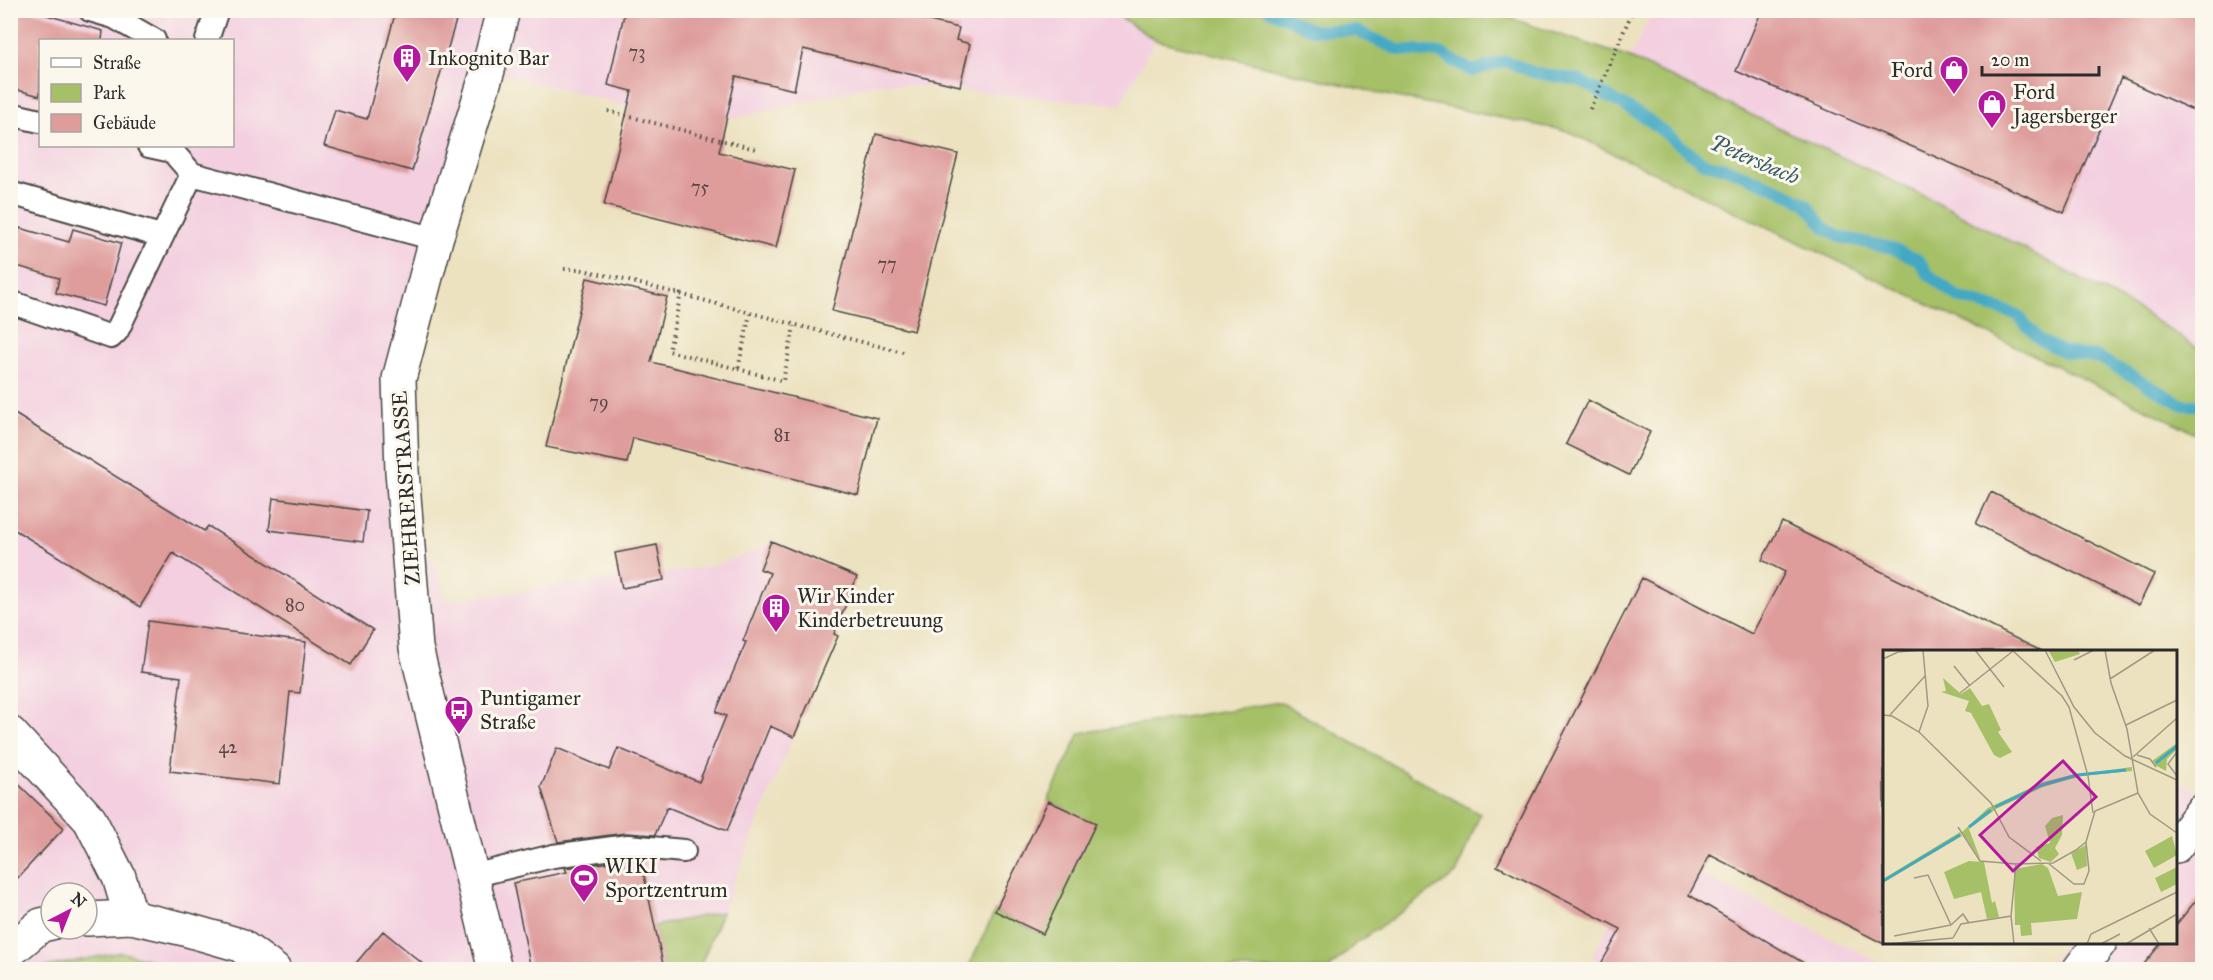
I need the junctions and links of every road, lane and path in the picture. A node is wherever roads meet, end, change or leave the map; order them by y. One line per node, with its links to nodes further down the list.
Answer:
1 (90, 10): 5 (lane)
2 (217, 10): 7 (lane)
3 (503, 10): 17 (street, ZIEHRERSTRASSE)
4 (1633, 10): 8 (path)
5 (115, 14): 6 (lane)
6 (152, 39)
7 (207, 39)
8 (1590, 109)
9 (608, 111): 13 (path)
10 (10, 114): 11 (lane)
11 (39, 121)
12 (173, 148): 14 (lane)
13 (755, 149)
14 (192, 174): 16 (lane); 17 (lane)
15 (10, 193): 16 (lane)
16 (161, 236): 20 (lane)
17 (436, 239): 29 (street, ZIEHRERSTRASSE)
18 (564, 269): 19 (path)
19 (681, 293): 21 (path); 24 (path)
20 (10, 302)
21 (750, 314): 22 (path); 24 (path)
22 (794, 326): 23 (path); 24 (path)
23 (903, 352)
24 (738, 369)
25 (10, 733): 30 (street)
26 (2202, 811): 27 (street)
27 (2177, 843)
28 (684, 851): 29 (lane)
29 (472, 876): 36 (street, ZIEHRERSTRASSE)
30 (131, 917): 31 (street); 35 (street)
31 (99, 918)
32 (39, 927): 34 (street)
33 (2098, 944): 37 (street)
34 (10, 951)
35 (274, 969)
36 (495, 969)
37 (2079, 969)

